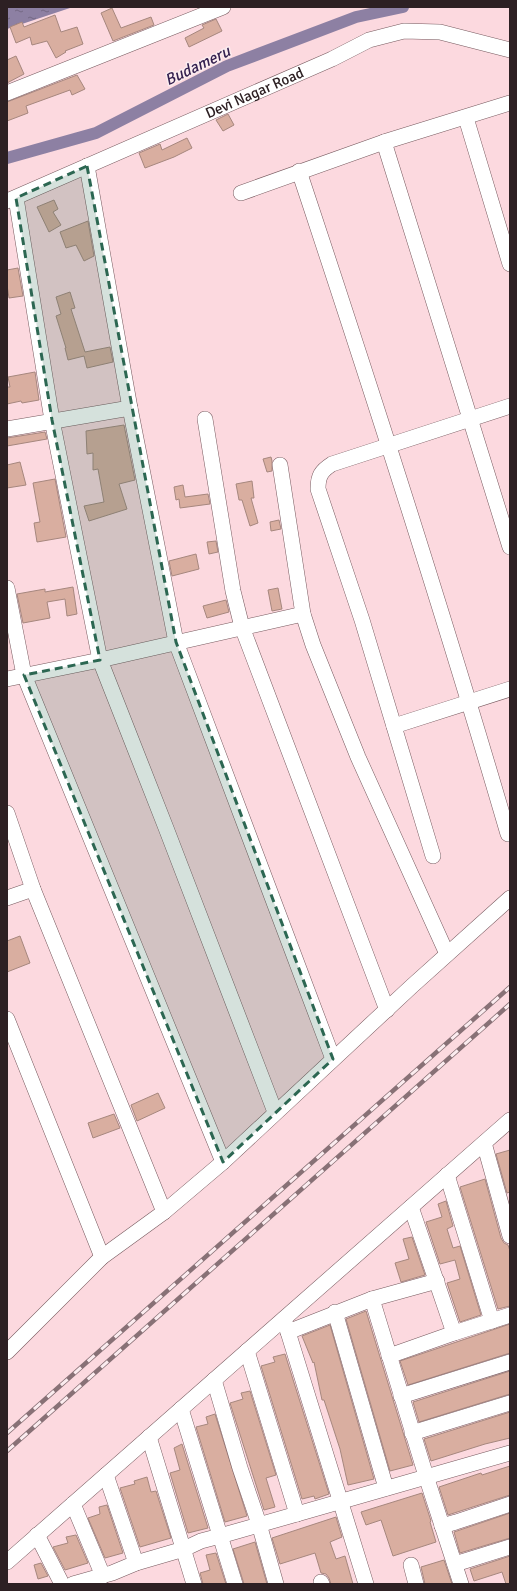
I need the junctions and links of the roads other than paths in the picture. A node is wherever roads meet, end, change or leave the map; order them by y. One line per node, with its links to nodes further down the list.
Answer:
1 (223, 7): 3 (street)
2 (510, 50): 7 (street, Devi Nagar Road)
3 (7, 93)
4 (510, 103): 5 (street)
5 (466, 118): 6 (street); 11 (street)
6 (384, 142): 8 (street); 14 (street)
7 (87, 166): 10 (street, Devi Nagar Road); 13 (street)
8 (299, 171): 9 (street); 18 (street)
9 (241, 193)
10 (11, 200): 16 (street)
11 (510, 264)
12 (510, 406): 14 (street)
13 (130, 408): 16 (street); 24 (street)
14 (469, 418): 18 (street); 20 (street)
15 (205, 419): 23 (street)
16 (52, 420): 17 (street); 25 (street)
17 (7, 429)
18 (389, 445): 29 (street); 30 (street)
19 (280, 465): 22 (street)
20 (510, 547)
21 (7, 588): 26 (street)
22 (303, 614): 23 (street); 37 (street)
23 (242, 627): 24 (street); 38 (street)
24 (176, 642): 25 (street); 40 (street)
25 (100, 660): 26 (street); 41 (street)
26 (24, 675): 27 (street); 44 (street)
27 (7, 679)
28 (510, 689): 29 (street)
29 (469, 702): 30 (street); 32 (street)
30 (394, 726): 33 (street)
31 (7, 813): 34 (street)
32 (508, 834)
33 (433, 856)
34 (33, 888): 35 (street); 47 (street)
35 (7, 898)
36 (510, 898): 37 (street)
37 (447, 954): 38 (street)
38 (387, 1010): 40 (street)
39 (7, 1019): 49 (street)
40 (333, 1059): 41 (street)
41 (275, 1112): 44 (street)
42 (510, 1120): 43 (street)
43 (484, 1143): 45 (street); 48 (street)
44 (223, 1162): 47 (street)
45 (447, 1175): 46 (street); 54 (street)
46 (411, 1207): 50 (street); 55 (street)
47 (164, 1212): 49 (street)
48 (509, 1230)
49 (102, 1257): 58 (street)
50 (437, 1281): 51 (street); 56 (street)
51 (372, 1299): 52 (street); 59 (street)
52 (335, 1312): 55 (street); 70 (street)
53 (510, 1316): 54 (street)
54 (492, 1321): 56 (street)
55 (286, 1325): 57 (street); 71 (street)
56 (454, 1332): 59 (street)
57 (247, 1351): 61 (street); 74 (street)
58 (7, 1352)
59 (389, 1356): 62 (street)
60 (510, 1362): 62 (street)
61 (214, 1380): 64 (street); 75 (street)
62 (401, 1396): 65 (street)
63 (510, 1403): 65 (street)
64 (181, 1409): 66 (street); 78 (street)
65 (412, 1433): 69 (street)
66 (149, 1438): 68 (street); 80 (street)
67 (510, 1453): 69 (street)
68 (106, 1475): 72 (street); 82 (street)
69 (426, 1476): 70 (street); 76 (street)
70 (386, 1488): 71 (street)
71 (340, 1501): 74 (street); 91 (street)
72 (73, 1504): 77 (street); 85 (street)
73 (510, 1504): 76 (street)
74 (297, 1514): 75 (street)
75 (259, 1524): 78 (street); 90 (street)
76 (442, 1526): 83 (street)
77 (37, 1535): 81 (street); 86 (street)
78 (220, 1536): 80 (street); 89 (street)
79 (510, 1547): 83 (street)
80 (184, 1549): 82 (street); 88 (street)
81 (7, 1562)
82 (136, 1563): 85 (street)
83 (455, 1564): 93 (street)
84 (411, 1565): 92 (street)
85 (110, 1578): 87 (street)
86 (62, 1584)
87 (73, 1584)
88 (194, 1584)
89 (235, 1584)
90 (276, 1584)
91 (366, 1584)
92 (416, 1584)
93 (461, 1584)

